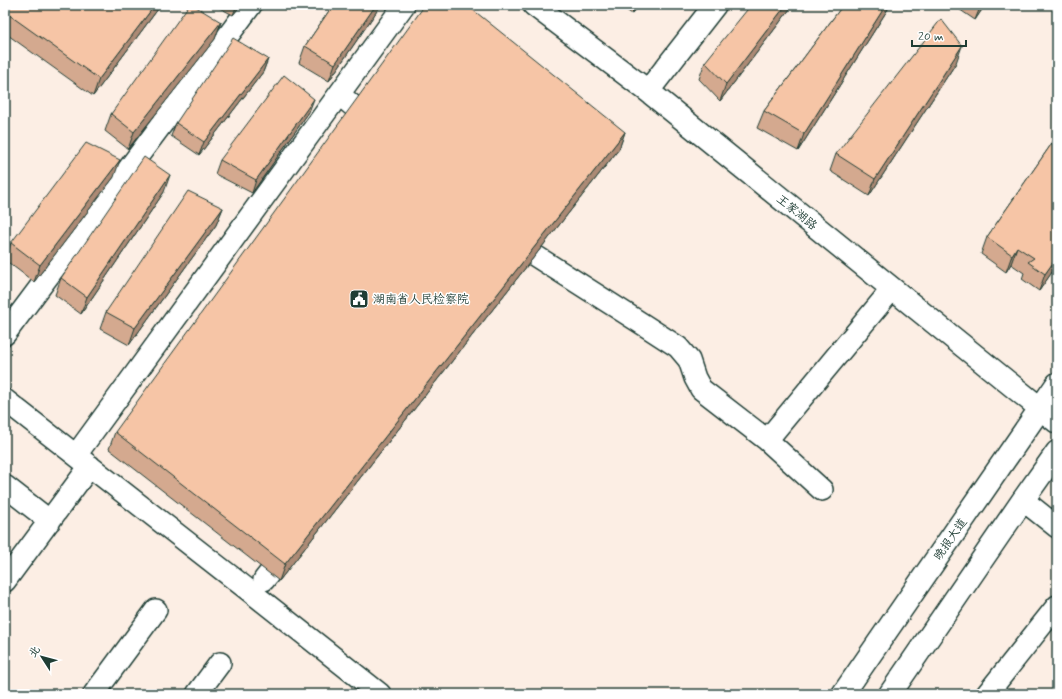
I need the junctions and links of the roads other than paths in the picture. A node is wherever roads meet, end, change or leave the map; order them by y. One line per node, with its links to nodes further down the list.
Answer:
1 (251, 5): 10 (street)
2 (404, 5): 6 (street)
3 (534, 5): 5 (street, 王家湖路)
4 (715, 5): 5 (street)
5 (648, 91): 9 (street, 王家湖路)
6 (339, 94): 7 (street); 17 (street)
7 (386, 135)
8 (499, 230): 15 (street)
9 (892, 289): 13 (street, 王家湖路); 15 (street)
10 (5, 334)
11 (1057, 384): 13 (street, 晚报大道)
12 (5, 400): 17 (street)
13 (1040, 409): 14 (street, 王家湖路); 32 (street, 晚报大道)
14 (1057, 422)
15 (766, 440): 18 (street)
16 (1057, 452): 20 (street)
17 (83, 460): 21 (street); 31 (street)
18 (822, 490)
19 (7, 491): 21 (street)
20 (1023, 500): 22 (street); 33 (street)
21 (50, 521): 25 (street)
22 (1057, 527)
23 (298, 536): 24 (street)
24 (264, 580)
25 (5, 581)
26 (1057, 606): 34 (street)
27 (156, 610): 29 (street)
28 (220, 663): 30 (street)
29 (94, 694)
30 (197, 694)
31 (380, 694)
32 (843, 694)
33 (890, 694)
34 (987, 694)

